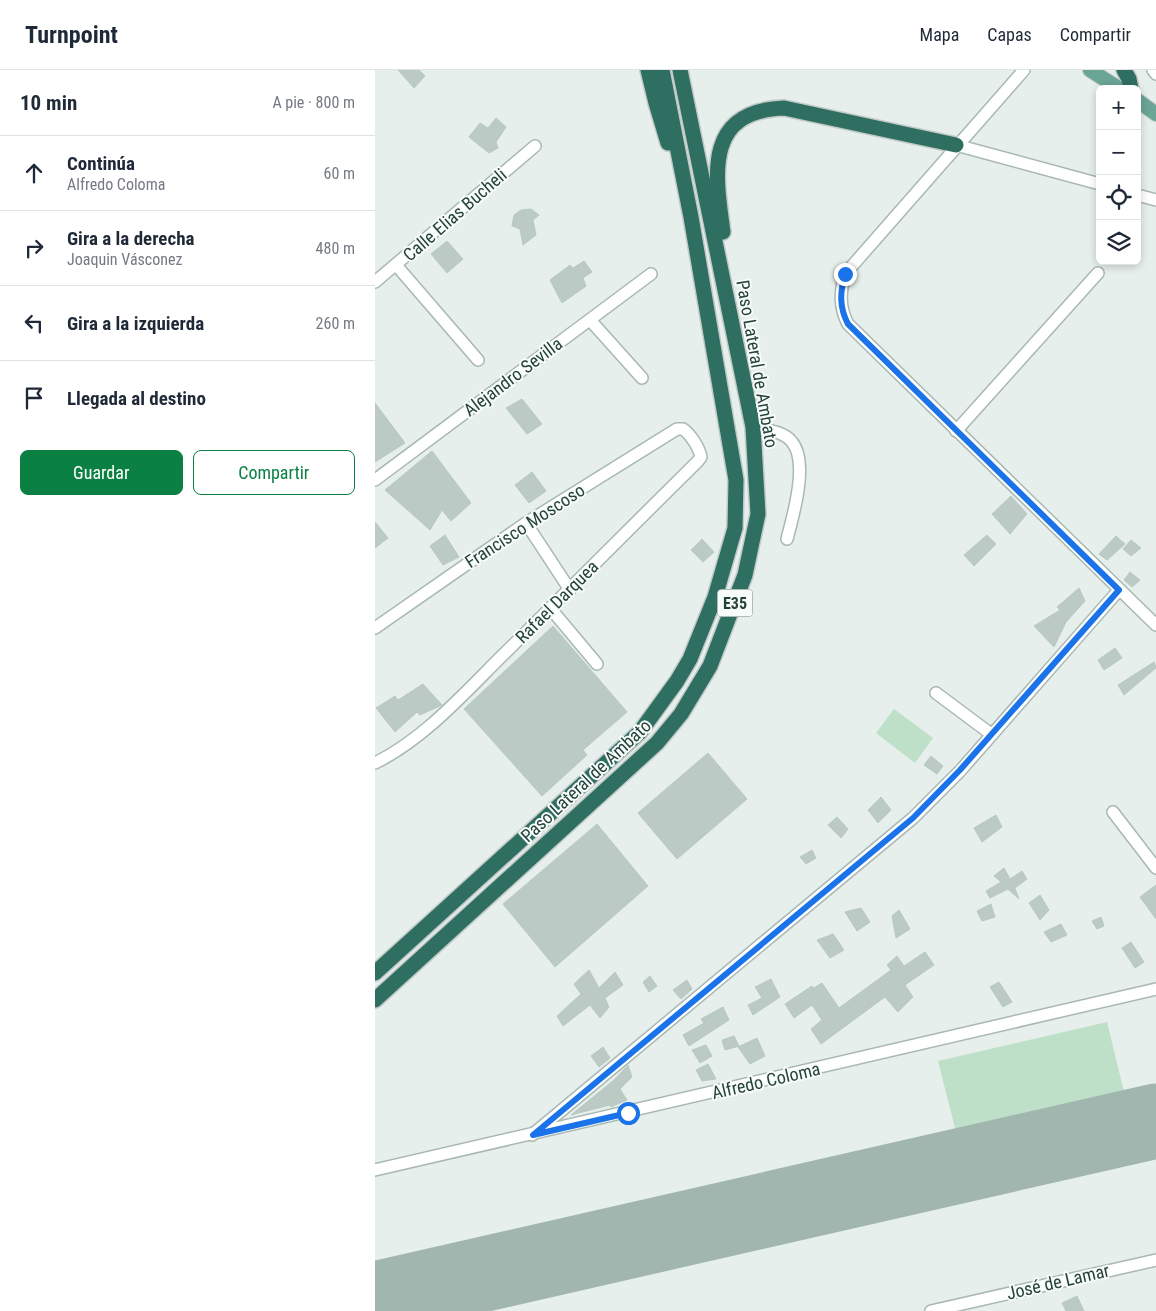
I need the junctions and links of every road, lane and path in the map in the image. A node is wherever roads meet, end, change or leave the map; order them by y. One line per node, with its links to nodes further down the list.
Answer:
1 (649, 70): 18 (highway)
2 (662, 70): 18 (highway, Paso Lateral de Ambato / E35)
3 (680, 70): 24 (highway, Paso Lateral de Ambato / E35)
4 (1024, 70): 13 (street)
5 (1090, 70): 9 (main road)
6 (1124, 70): 10 (highway)
7 (1153, 70): 8 (street)
8 (1156, 74)
9 (1114, 85)
10 (1130, 85)
11 (1141, 103): 12 (main road)
12 (1156, 114)
13 (956, 145): 15 (street); 24 (highway); 29 (street)
14 (535, 146): 19 (street, Calle Elias Bucheli)
15 (1096, 183)
16 (1141, 196): 17 (street)
17 (1156, 200)
18 (691, 217): 44 (highway, Paso Lateral de Ambato / E35)
19 (396, 265): 22 (street, Calle Elias Bucheli); 25 (street)
20 (1097, 273): 29 (street)
21 (651, 274): 23 (street, Alejandro Sevilla)
22 (375, 282)
23 (590, 320): 26 (street); 30 (street, Alejandro Sevilla)
24 (738, 345): 27 (highway, Paso Lateral de Ambato / E35)
25 (478, 360)
26 (641, 378)
27 (753, 427): 32 (street); 45 (highway, Paso Lateral de Ambato / E35)
28 (677, 429): 31 (street, Francisco Moscoso); 33 (street, Rafael Darquea)
29 (956, 431): 34 (street)
30 (375, 480)
31 (525, 523): 33 (street); 37 (street, Francisco Moscoso)
32 (787, 539)
33 (570, 590): 35 (street, Rafael Darquea)
34 (1119, 590): 36 (street); 40 (street)
35 (551, 609): 38 (street); 41 (street, Rafael Darquea)
36 (1156, 625)
37 (375, 628)
38 (597, 664)
39 (936, 694): 40 (street)
40 (991, 734): 49 (street)
41 (375, 763)
42 (1113, 812): 43 (street)
43 (1156, 868)
44 (401, 949): 45 (highway); 46 (highway, Paso Lateral de Ambato / E35)
45 (415, 964): 48 (highway, Paso Lateral de Ambato / E35)
46 (375, 973)
47 (1156, 989): 49 (street, Alfredo Coloma)
48 (375, 1000)
49 (533, 1135): 50 (street, Alfredo Coloma)
50 (375, 1170)
51 (1156, 1260): 52 (street, José de Lamar)
52 (931, 1311)

